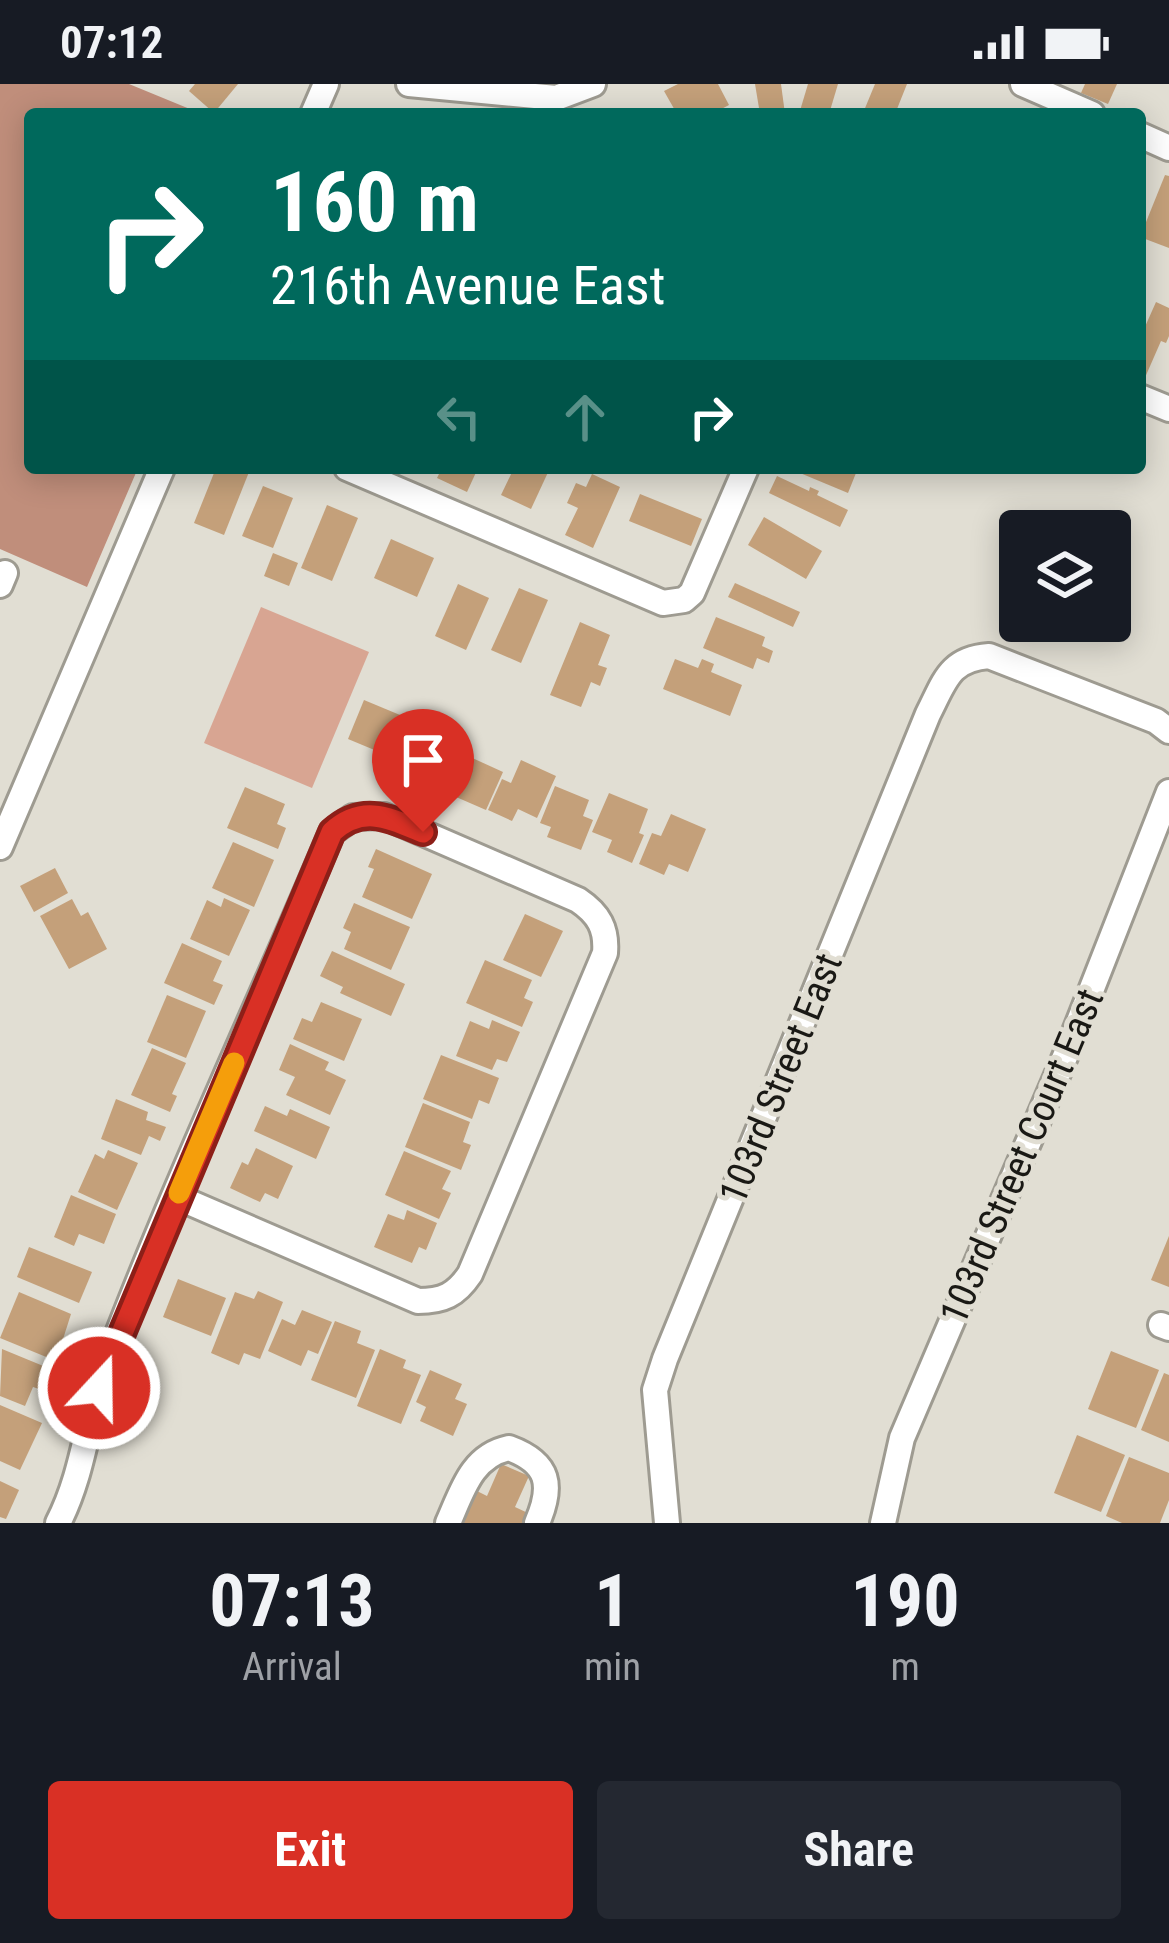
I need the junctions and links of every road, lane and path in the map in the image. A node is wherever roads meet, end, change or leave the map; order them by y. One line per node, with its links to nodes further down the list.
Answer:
1 (409, 84): 4 (street)
2 (593, 84): 4 (street)
3 (1023, 84): 5 (street)
4 (558, 106)
5 (1078, 108)
6 (160, 474): 11 (street)
7 (360, 474): 8 (street)
8 (743, 474)
9 (1169, 731): 16 (street, 103rd Street East)
10 (1169, 792): 17 (street, 103rd Street Court East)
11 (0, 847)
12 (177, 1197): 12 (street); 13 (street)
13 (58, 1523)
14 (448, 1523): 15 (street)
15 (537, 1523)
16 (667, 1523)
17 (883, 1523)

